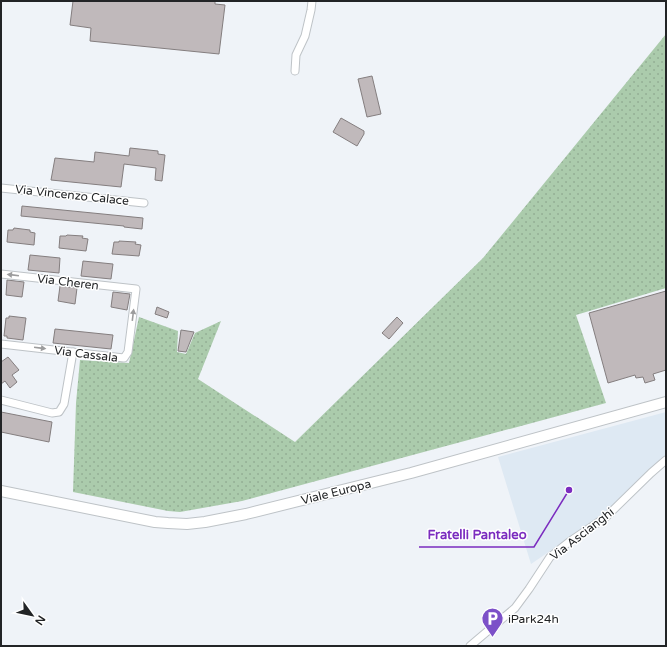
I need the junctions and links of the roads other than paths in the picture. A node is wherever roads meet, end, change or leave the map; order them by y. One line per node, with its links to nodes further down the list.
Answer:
1 (312, 1): 2 (street)
2 (295, 70)
3 (1, 188): 4 (street, Via Vincenzo Calace)
4 (144, 203)
5 (1, 274): 6 (street, Via Cheren, one-way to 5)
6 (136, 289): 8 (street, Via Cassala, one-way to 6)
7 (1, 344): 8 (street, Via Cassala, one-way to 8)
8 (73, 352): 9 (street)
9 (1, 400)
10 (666, 402): 12 (main road, Viale Europa)
11 (666, 460): 13 (street, Via Ascianghi)
12 (1, 492)
13 (470, 646)

